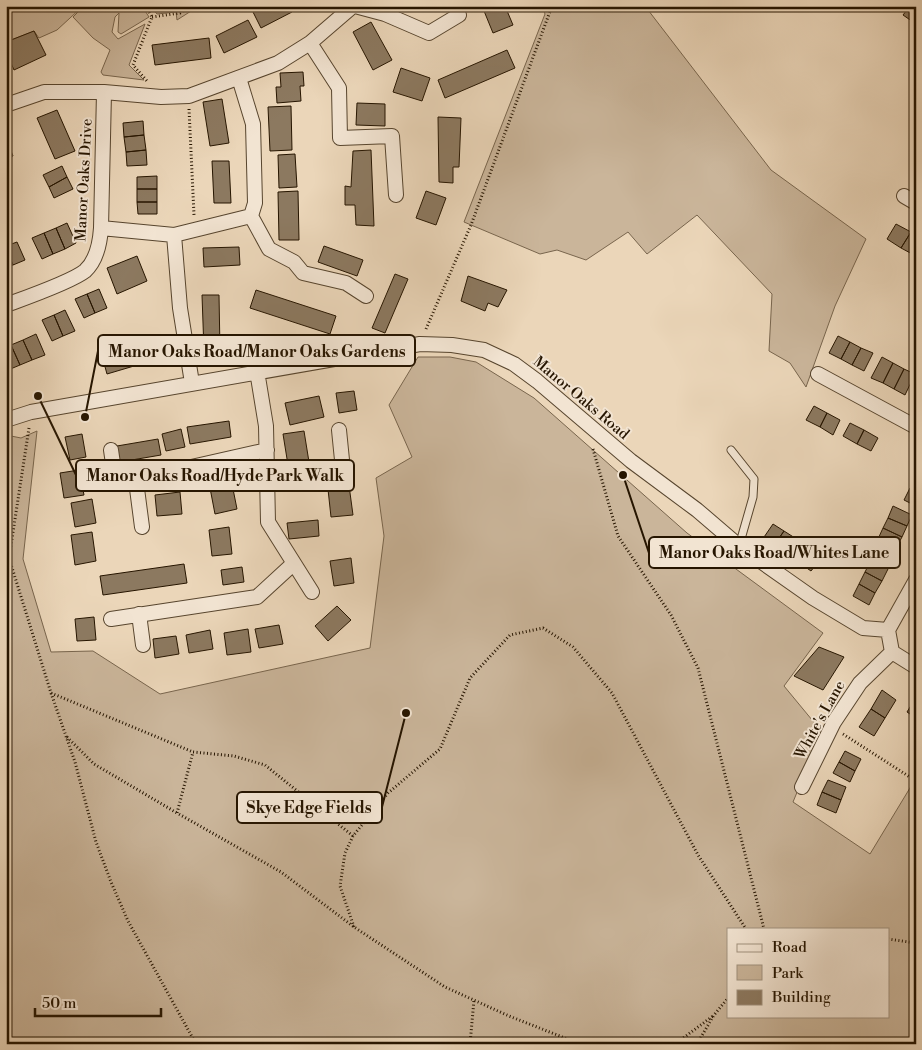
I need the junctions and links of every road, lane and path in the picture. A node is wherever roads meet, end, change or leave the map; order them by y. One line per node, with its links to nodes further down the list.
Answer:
1 (146, 6): 6 (path)
2 (191, 6): 6 (path)
3 (354, 6): 5 (street); 7 (street)
4 (551, 6): 20 (path)
5 (459, 15)
6 (152, 17): 11 (path)
7 (310, 43): 8 (street); 13 (street)
8 (239, 78): 10 (street); 14 (street)
9 (104, 92): 11 (street); 12 (street); 15 (street, Manor Oaks Drive)
10 (189, 96): 11 (street); 16 (path)
11 (161, 97)
12 (6, 105)
13 (396, 195)
14 (251, 216): 16 (street); 18 (street)
15 (101, 228): 17 (street); 19 (street, Manor Oaks Drive)
16 (195, 230): 17 (street)
17 (174, 235): 23 (street)
18 (366, 296)
19 (6, 305)
20 (420, 344): 21 (street, Manor Oaks Road); 35 (street, Manor Oaks Road)
21 (257, 371): 23 (street, Manor Oaks Road); 30 (street)
22 (818, 374): 26 (street)
23 (192, 383): 24 (street, Manor Oaks Road)
24 (31, 412): 25 (street, Manor Oaks Road); 45 (path)
25 (6, 420)
26 (916, 427)
27 (339, 430): 33 (street)
28 (592, 445): 55 (path)
29 (111, 450): 32 (street)
30 (268, 450): 32 (street); 33 (street)
31 (731, 450): 35 (lane)
32 (136, 481): 34 (street)
33 (266, 482): 36 (street)
34 (142, 527)
35 (739, 546): 41 (street, Manor Oaks Road)
36 (293, 564): 38 (street); 39 (street)
37 (916, 580): 41 (street)
38 (312, 592)
39 (139, 614): 40 (street); 42 (street)
40 (111, 619)
41 (888, 630): 43 (street)
42 (143, 645)
43 (892, 652): 44 (street); 46 (street, White's Lane)
44 (916, 667)
45 (51, 693): 47 (path); 48 (path)
46 (832, 727): 49 (path); 50 (street, White's Lane)
47 (66, 736): 51 (path); 61 (path)
48 (193, 752): 51 (path); 52 (path)
49 (916, 781)
50 (802, 787)
51 (177, 813): 53 (path)
52 (353, 836): 53 (path); 54 (path)
53 (354, 926): 59 (path)
54 (745, 928)
55 (764, 928)
56 (890, 939): 57 (path)
57 (916, 943)
58 (727, 999): 60 (path)
59 (474, 1000): 62 (path); 63 (path)
60 (714, 1015): 64 (path); 65 (path)
61 (196, 1044)
62 (470, 1044)
63 (580, 1044)
64 (675, 1044)
65 (697, 1044)

